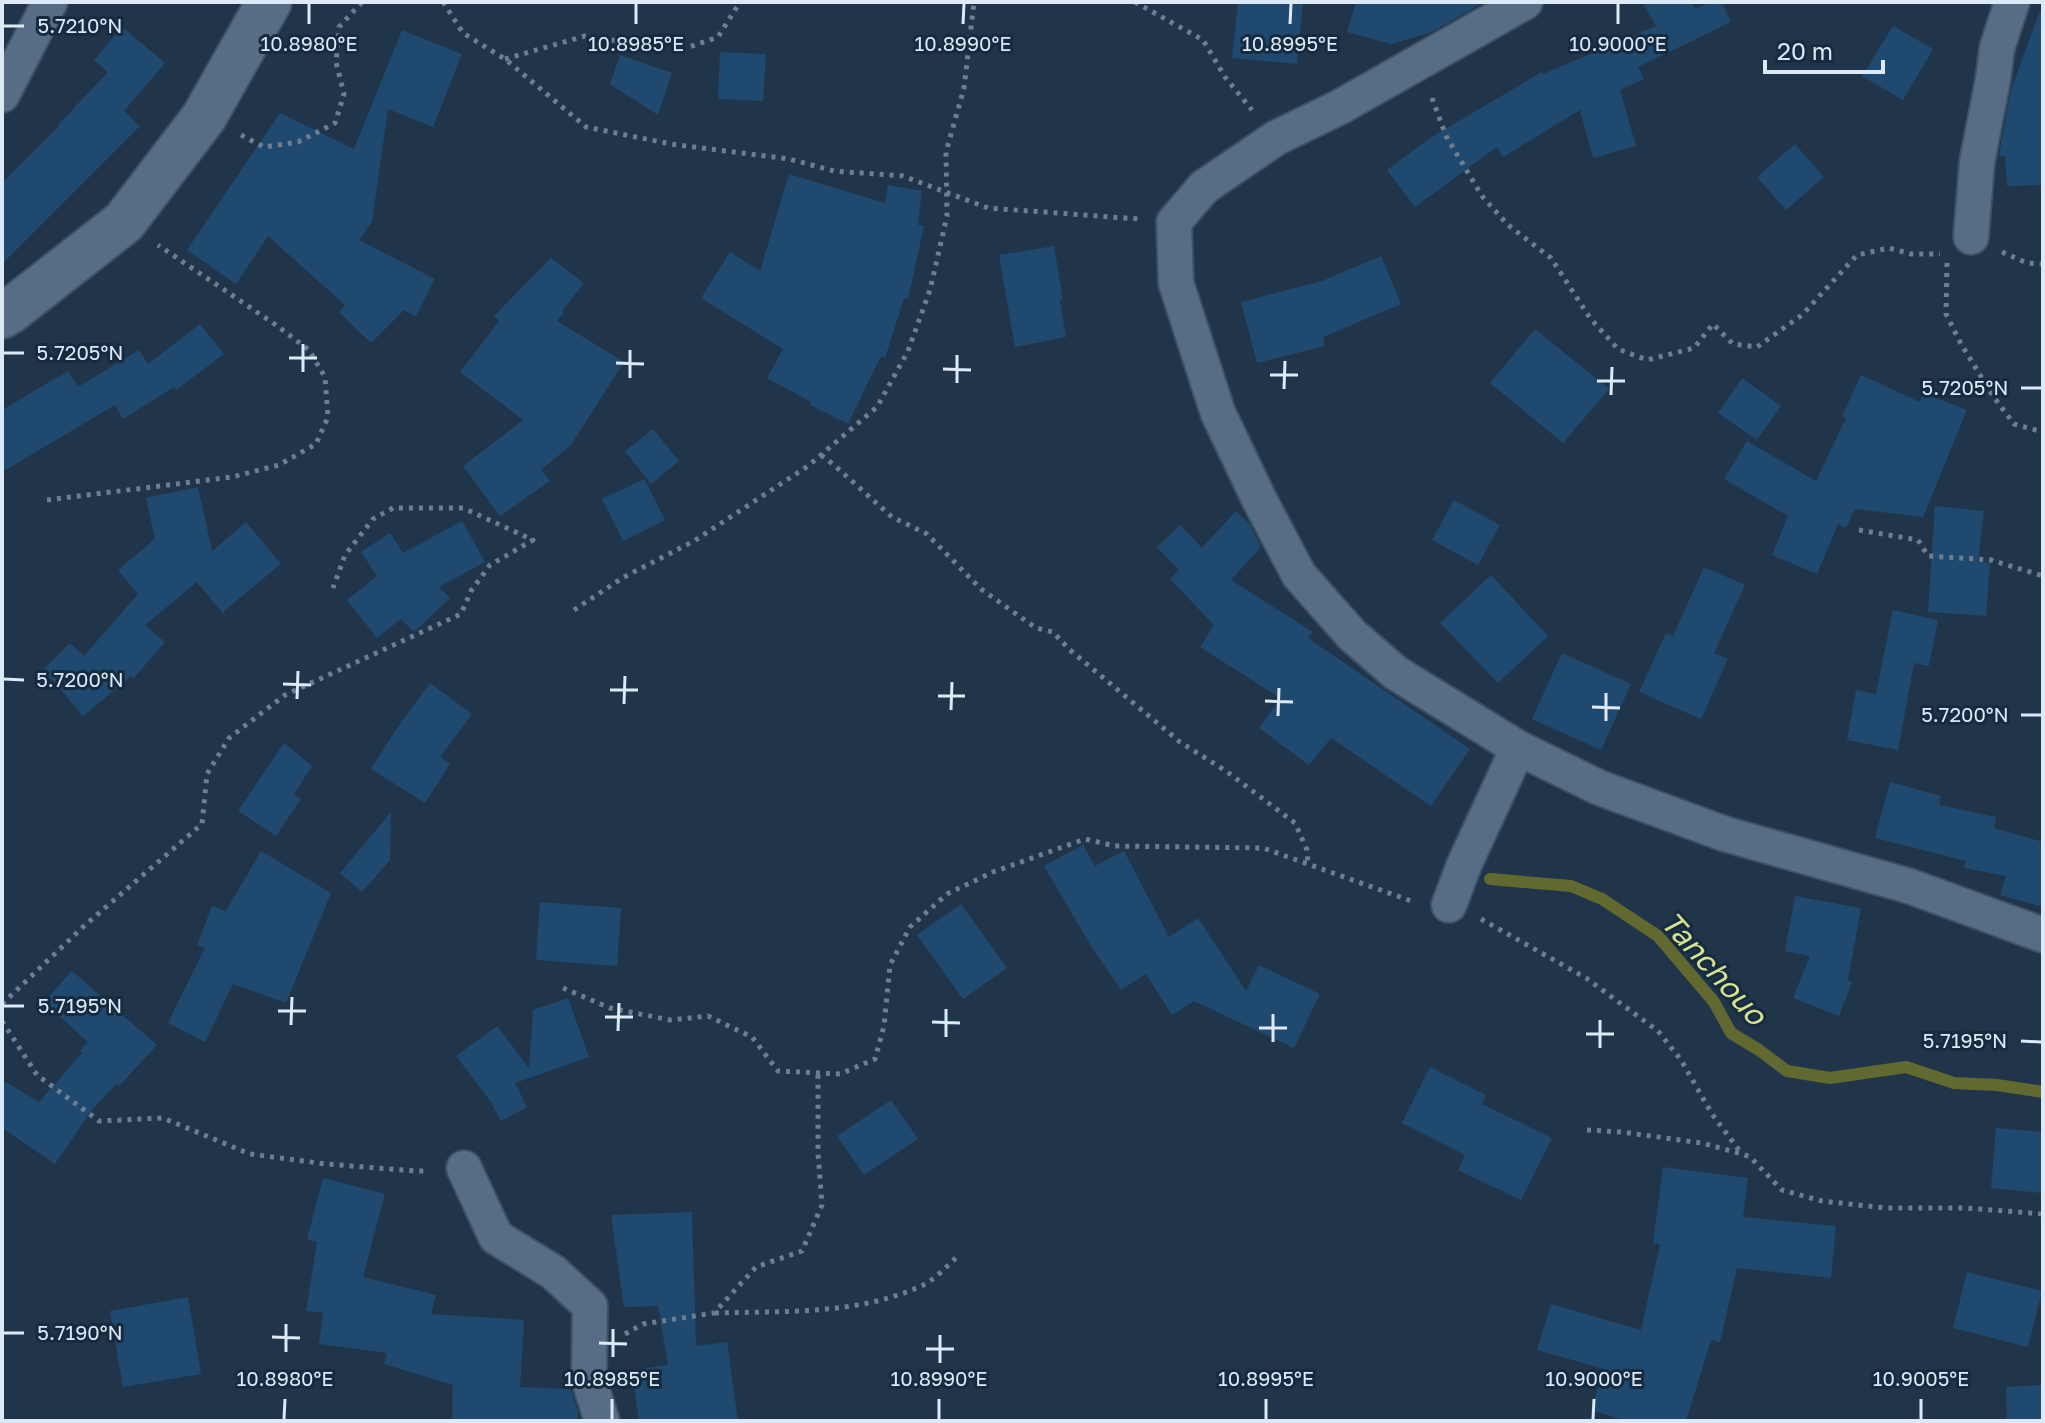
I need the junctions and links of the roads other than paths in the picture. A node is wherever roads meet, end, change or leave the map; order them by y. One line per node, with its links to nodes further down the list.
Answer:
1 (50, 2): 5 (street)
2 (269, 2): 7 (street)
3 (1525, 2): 8 (street)
4 (2012, 2): 6 (street)
5 (2, 95)
6 (1971, 237)
7 (2, 316)
8 (1518, 748): 9 (street); 10 (street)
9 (1449, 905)
10 (2043, 935)
11 (464, 1168): 12 (street)
12 (602, 1421)

